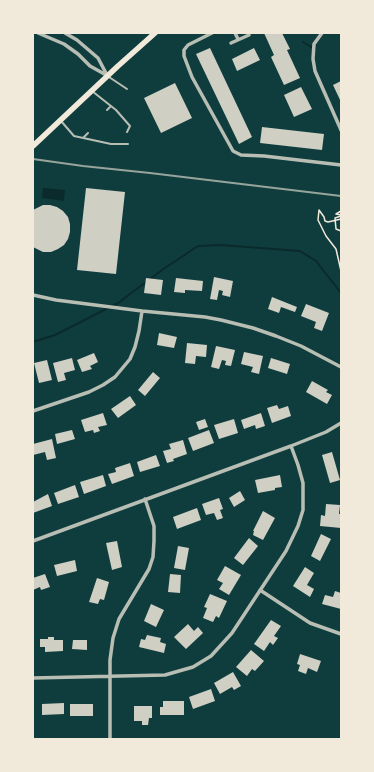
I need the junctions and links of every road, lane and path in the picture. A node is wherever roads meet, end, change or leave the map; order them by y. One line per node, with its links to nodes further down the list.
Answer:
1 (38, 33): 10 (street)
2 (155, 33): 11 (main road)
3 (212, 33): 23 (street)
4 (235, 33): 8 (street)
5 (322, 33): 17 (street)
6 (68, 34): 10 (street); 11 (street)
7 (249, 36): 8 (street)
8 (238, 40): 9 (street)
9 (230, 43)
10 (64, 44): 11 (street)
11 (108, 76): 12 (lane); 13 (main road)
12 (127, 89)
13 (92, 92): 14 (lane); 16 (main road)
14 (111, 106): 15 (lane); 18 (lane)
15 (107, 110)
16 (60, 120): 20 (lane); 22 (main road)
17 (341, 130)
18 (127, 132)
19 (88, 133): 20 (lane)
20 (83, 138): 21 (lane)
21 (128, 144)
22 (33, 146)
23 (341, 165)
24 (341, 211): 25 (path)
25 (341, 217): 26 (path)
26 (335, 220): 27 (path); 28 (path)
27 (341, 231)
28 (341, 271)
29 (33, 295): 30 (street)
30 (142, 311): 31 (street); 32 (street)
31 (341, 367)
32 (33, 411)
33 (341, 423): 34 (street)
34 (291, 446): 35 (street); 37 (street)
35 (145, 499): 36 (street); 39 (street)
36 (33, 541)
37 (260, 590): 38 (street); 39 (street)
38 (341, 634)
39 (109, 677): 40 (street); 41 (street)
40 (33, 678)
41 (110, 739)

